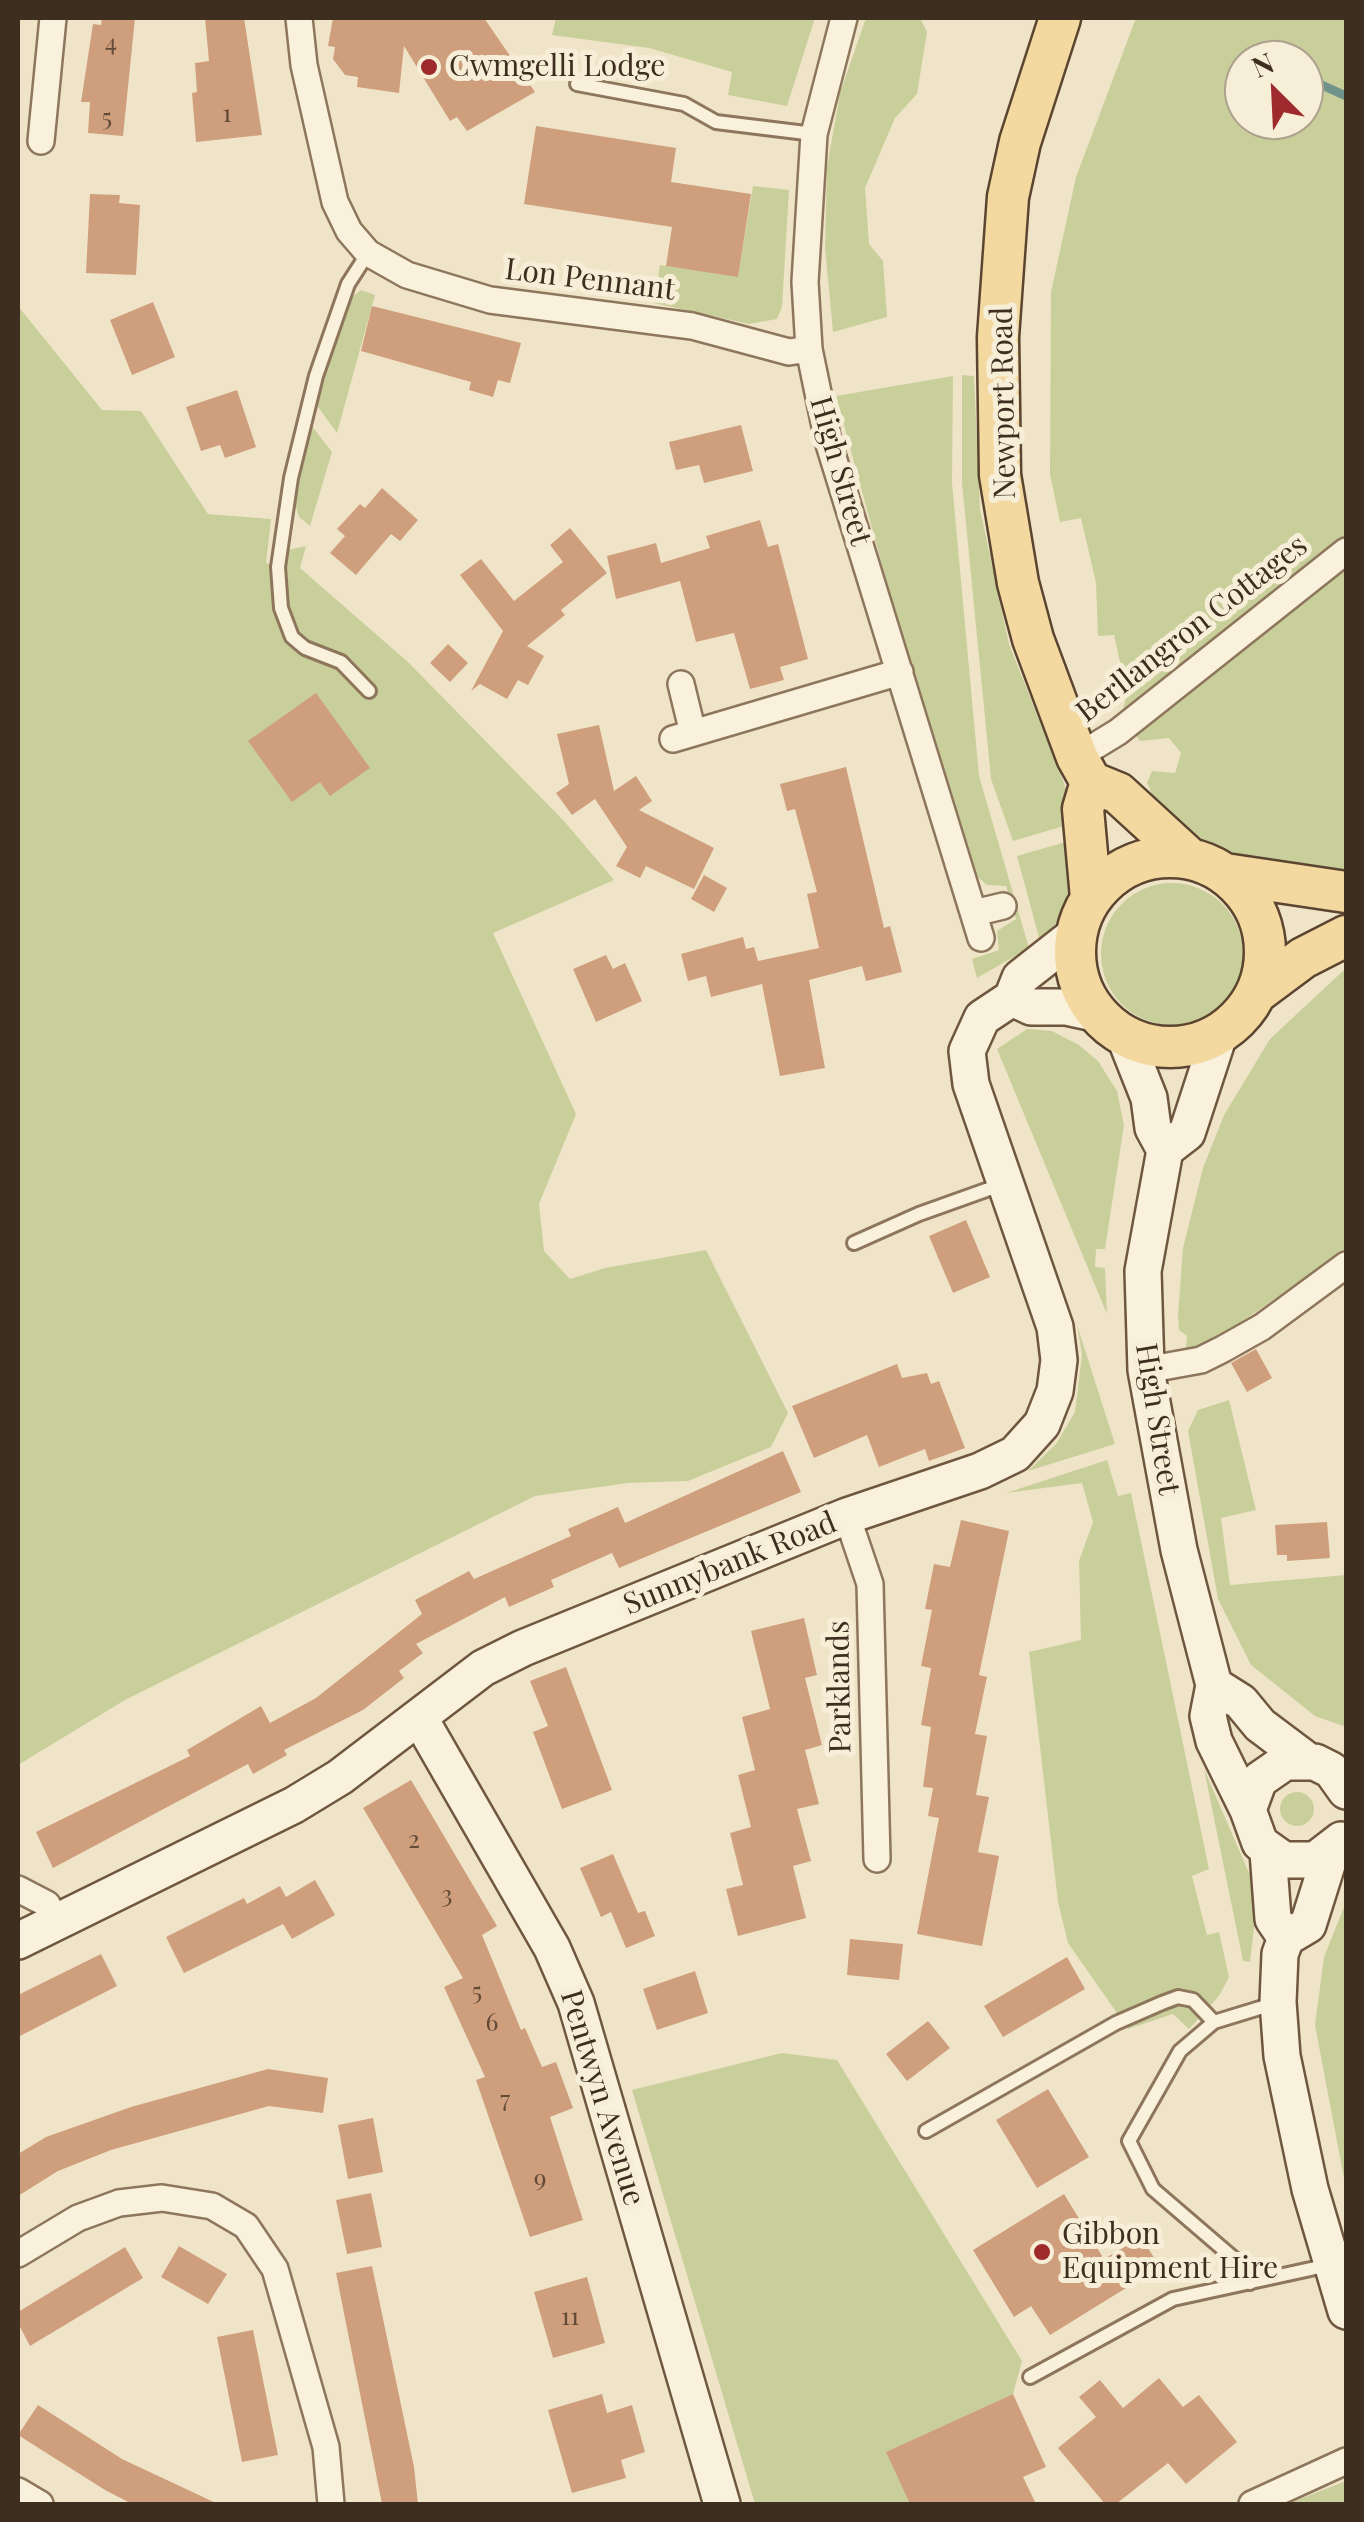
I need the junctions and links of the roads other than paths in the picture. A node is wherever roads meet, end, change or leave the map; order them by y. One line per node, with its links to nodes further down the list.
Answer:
1 (54, 18): 7 (street)
2 (299, 18): 8 (street, Lon Pennant)
3 (844, 18): 6 (street, High Street)
4 (1060, 18): 14 (main road, Newport Road)
5 (577, 84): 6 (lane)
6 (814, 134): 9 (street, High Street)
7 (42, 141)
8 (368, 253): 9 (street, Lon Pennant); 13 (lane)
9 (809, 349): 11 (street, High Street)
10 (1346, 551): 14 (street, Berllangron Cottages)
11 (900, 672): 12 (street); 18 (street, High Street)
12 (681, 684)
13 (369, 691)
14 (1084, 770): 15 (main road); 17 (main road, Newport Road)
15 (1208, 867): 16 (main road); 17 (main road); 21 (main road)
16 (1346, 892)
17 (1091, 898): 19 (main road)
18 (1003, 906)
19 (1076, 934): 22 (street, Sunnybank Road); 23 (main road)
20 (1346, 936): 21 (main road)
21 (1256, 993): 24 (main road)
22 (1012, 998): 23 (street); 26 (street, Sunnybank Road)
23 (1111, 1025): 24 (main road); 25 (street, High Street)
24 (1220, 1032): 25 (street, High Street)
25 (1164, 1150): 29 (street, High Street)
26 (1005, 1183): 27 (lane); 30 (street, Sunnybank Road)
27 (854, 1244)
28 (1346, 1266): 29 (street)
29 (1146, 1370): 31 (street, High Street)
30 (847, 1516): 32 (street, Sunnybank Road); 37 (street, Parklands)
31 (1214, 1685): 33 (street); 34 (street, High Street)
32 (419, 1717): 39 (street, Sunnybank Road); 54 (street, Pentwyn Avenue)
33 (1333, 1773): 34 (street)
34 (1248, 1810): 36 (street, High Street)
35 (1342, 1840): 36 (street); 40 (street)
36 (1268, 1852): 40 (street)
37 (877, 1859)
38 (18, 1889): 39 (street)
39 (56, 1919): 41 (street, Sunnybank Road)
40 (1286, 1938): 42 (street)
41 (18, 1940)
42 (1278, 2002): 43 (lane); 46 (street)
43 (1214, 2022): 44 (lane); 47 (lane)
44 (926, 2131)
45 (18, 2254): 53 (street)
46 (1330, 2264): 47 (lane); 48 (street)
47 (1250, 2283): 49 (lane)
48 (1346, 2311)
49 (1030, 2377)
50 (1346, 2460): 55 (street)
51 (18, 2491): 52 (street)
52 (40, 2504)
53 (332, 2504)
54 (722, 2504)
55 (1252, 2504)

